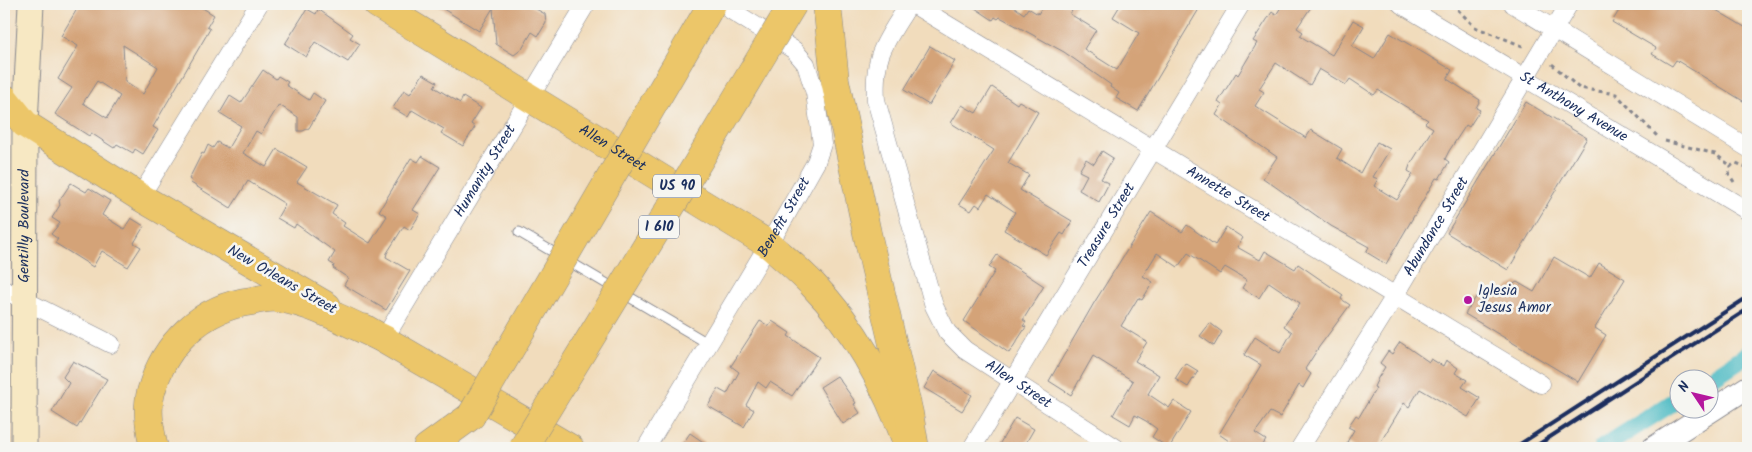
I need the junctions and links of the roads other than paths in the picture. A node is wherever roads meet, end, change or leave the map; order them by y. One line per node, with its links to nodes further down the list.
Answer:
1 (31, 4): 19 (main road, Gentilly Boulevard)
2 (259, 4): 22 (street)
3 (377, 4): 18 (main road, Allen Street / US 90)
4 (586, 4): 18 (street, Humanity Street)
5 (712, 4): 34 (main road, bridge)
6 (721, 4): 25 (street, Benefit Street)
7 (793, 4): 40 (main road, I 610, bridge)
8 (827, 4): 35 (main road)
9 (909, 4): 31 (street, Allen Street)
10 (913, 4): 21 (street, Annette Street)
11 (1241, 4): 21 (street, Treasure Street)
12 (1400, 4): 16 (street, St Anthony Avenue)
13 (1513, 4): 15 (street)
14 (1569, 4): 15 (street, Abundance Street)
15 (1554, 29): 16 (street, Abundance Street); 20 (street)
16 (1526, 77): 23 (street, St Anthony Avenue); 27 (street, Abundance Street)
17 (4, 98): 19 (main road, New Orleans Street)
18 (530, 98): 25 (main road, Allen Street / US 90); 28 (street, Humanity Street)
19 (25, 124): 22 (main road, New Orleans Street); 26 (main road, Gentilly Boulevard)
20 (1748, 148)
21 (1153, 150): 27 (street, Annette Street); 31 (street, Treasure Street)
22 (140, 197): 28 (main road, New Orleans Street)
23 (1748, 211)
24 (519, 232): 30 (lane)
25 (768, 244): 30 (street, Benefit Street); 35 (main road, Allen Street / US 90)
26 (14, 295): 29 (street); 36 (main road, Gentilly Boulevard)
27 (1395, 296): 32 (street, Annette Street); 45 (street, Abundance Street)
28 (384, 339): 37 (main road); 41 (main road, New Orleans Street)
29 (111, 344)
30 (709, 344): 42 (street, Benefit Street)
31 (1012, 383): 43 (street, Treasure Street); 44 (street, Allen Street)
32 (1541, 384)
33 (1748, 387): 46 (street)
34 (471, 416): 38 (main road); 39 (main road)
35 (910, 446)
36 (24, 448)
37 (154, 448)
38 (428, 448)
39 (452, 448)
40 (523, 448)
41 (570, 448)
42 (646, 448)
43 (972, 448)
44 (1116, 448)
45 (1300, 448)
46 (1656, 448)

